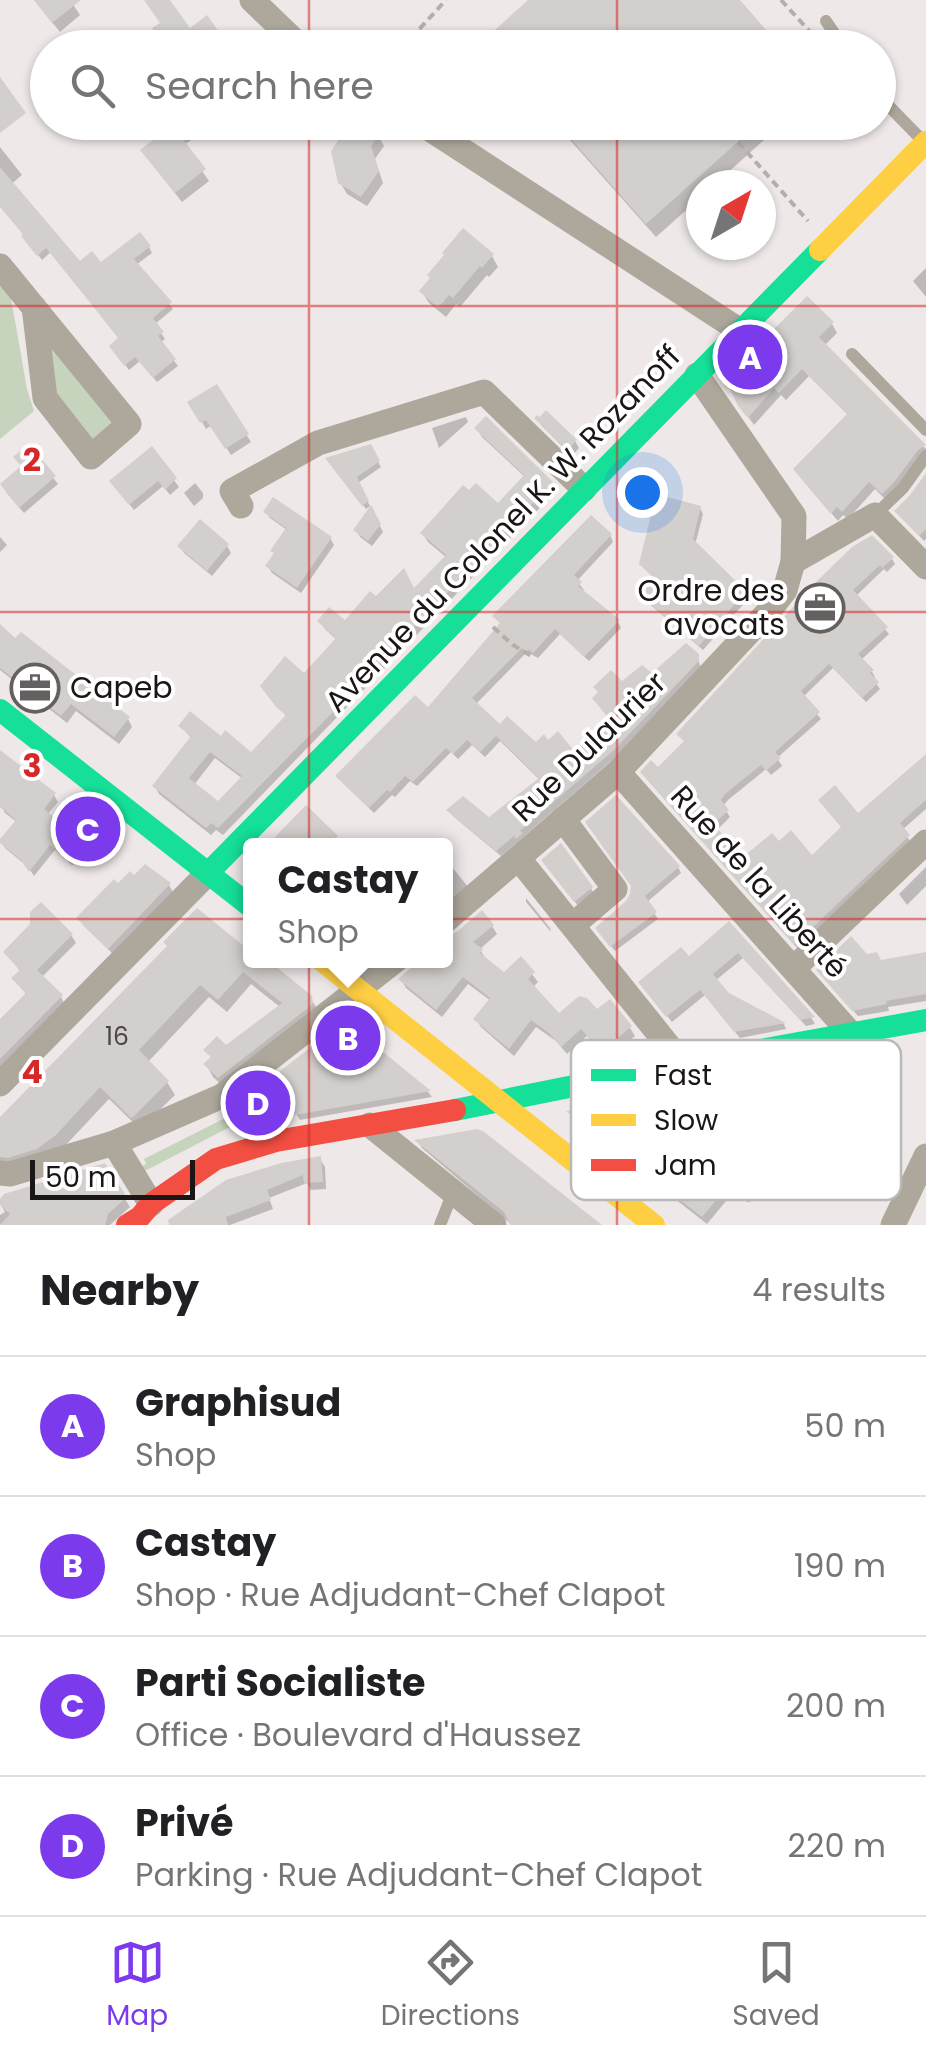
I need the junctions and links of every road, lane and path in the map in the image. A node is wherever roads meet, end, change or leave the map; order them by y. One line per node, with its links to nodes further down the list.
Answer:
1 (252, 0): 5 (street)
2 (446, 0): 6 (path)
3 (781, 0): 7 (path)
4 (826, 22): 8 (lane)
5 (283, 30)
6 (418, 30)
7 (808, 30)
8 (832, 30)
9 (896, 113): 12 (lane)
10 (446, 140): 16 (street)
11 (738, 142): 13 (path)
12 (925, 142): 16 (street, Avenue du Colonel K. W. Rozanoff)
13 (808, 221)
14 (0, 266): 15 (street)
15 (34, 308): 15 (street)
16 (739, 330): 18 (street, Avenue du Colonel K. W. Rozanoff)
17 (852, 354): 19 (lane)
18 (697, 374): 21 (street, Avenue du Colonel K. W. Rozanoff); 24 (street)
19 (926, 430)
20 (926, 456): 23 (lane)
21 (584, 489): 22 (street); 33 (street, Avenue du Colonel K. W. Rozanoff)
22 (241, 506)
23 (875, 515): 24 (street); 25 (street)
24 (794, 562): 29 (street, Rue Dulaurier)
25 (926, 566)
26 (486, 621): 27 (path)
27 (533, 656)
28 (0, 710): 33 (street)
29 (618, 772): 30 (street, Rue Dulaurier); 39 (street, Rue de la Liberté)
30 (563, 819): 32 (street, Rue Dulaurier); 36 (street)
31 (926, 842): 39 (street)
32 (519, 858): 35 (street, Rue Dulaurier); 36 (street)
33 (208, 873): 34 (street); 45 (street)
34 (243, 900)
35 (453, 914)
36 (573, 926): 43 (street)
37 (331, 968): 40 (street)
38 (386, 968): 40 (street)
39 (794, 968): 42 (street, Rue de la Liberté)
40 (359, 990): 47 (street); 49 (street)
41 (926, 1020): 42 (street)
42 (852, 1035): 44 (street)
43 (664, 1040)
44 (823, 1040)
45 (0, 1084)
46 (571, 1087): 47 (street)
47 (499, 1102): 48 (street); 51 (street)
48 (370, 1125): 53 (street); 55 (street)
49 (114, 1143): 52 (street); 55 (street)
50 (926, 1156): 59 (street)
51 (571, 1159)
52 (0, 1173)
53 (453, 1192): 56 (lane); 57 (street)
54 (622, 1200): 58 (street)
55 (140, 1218)
56 (440, 1225)
57 (494, 1225)
58 (654, 1225)
59 (893, 1225)

